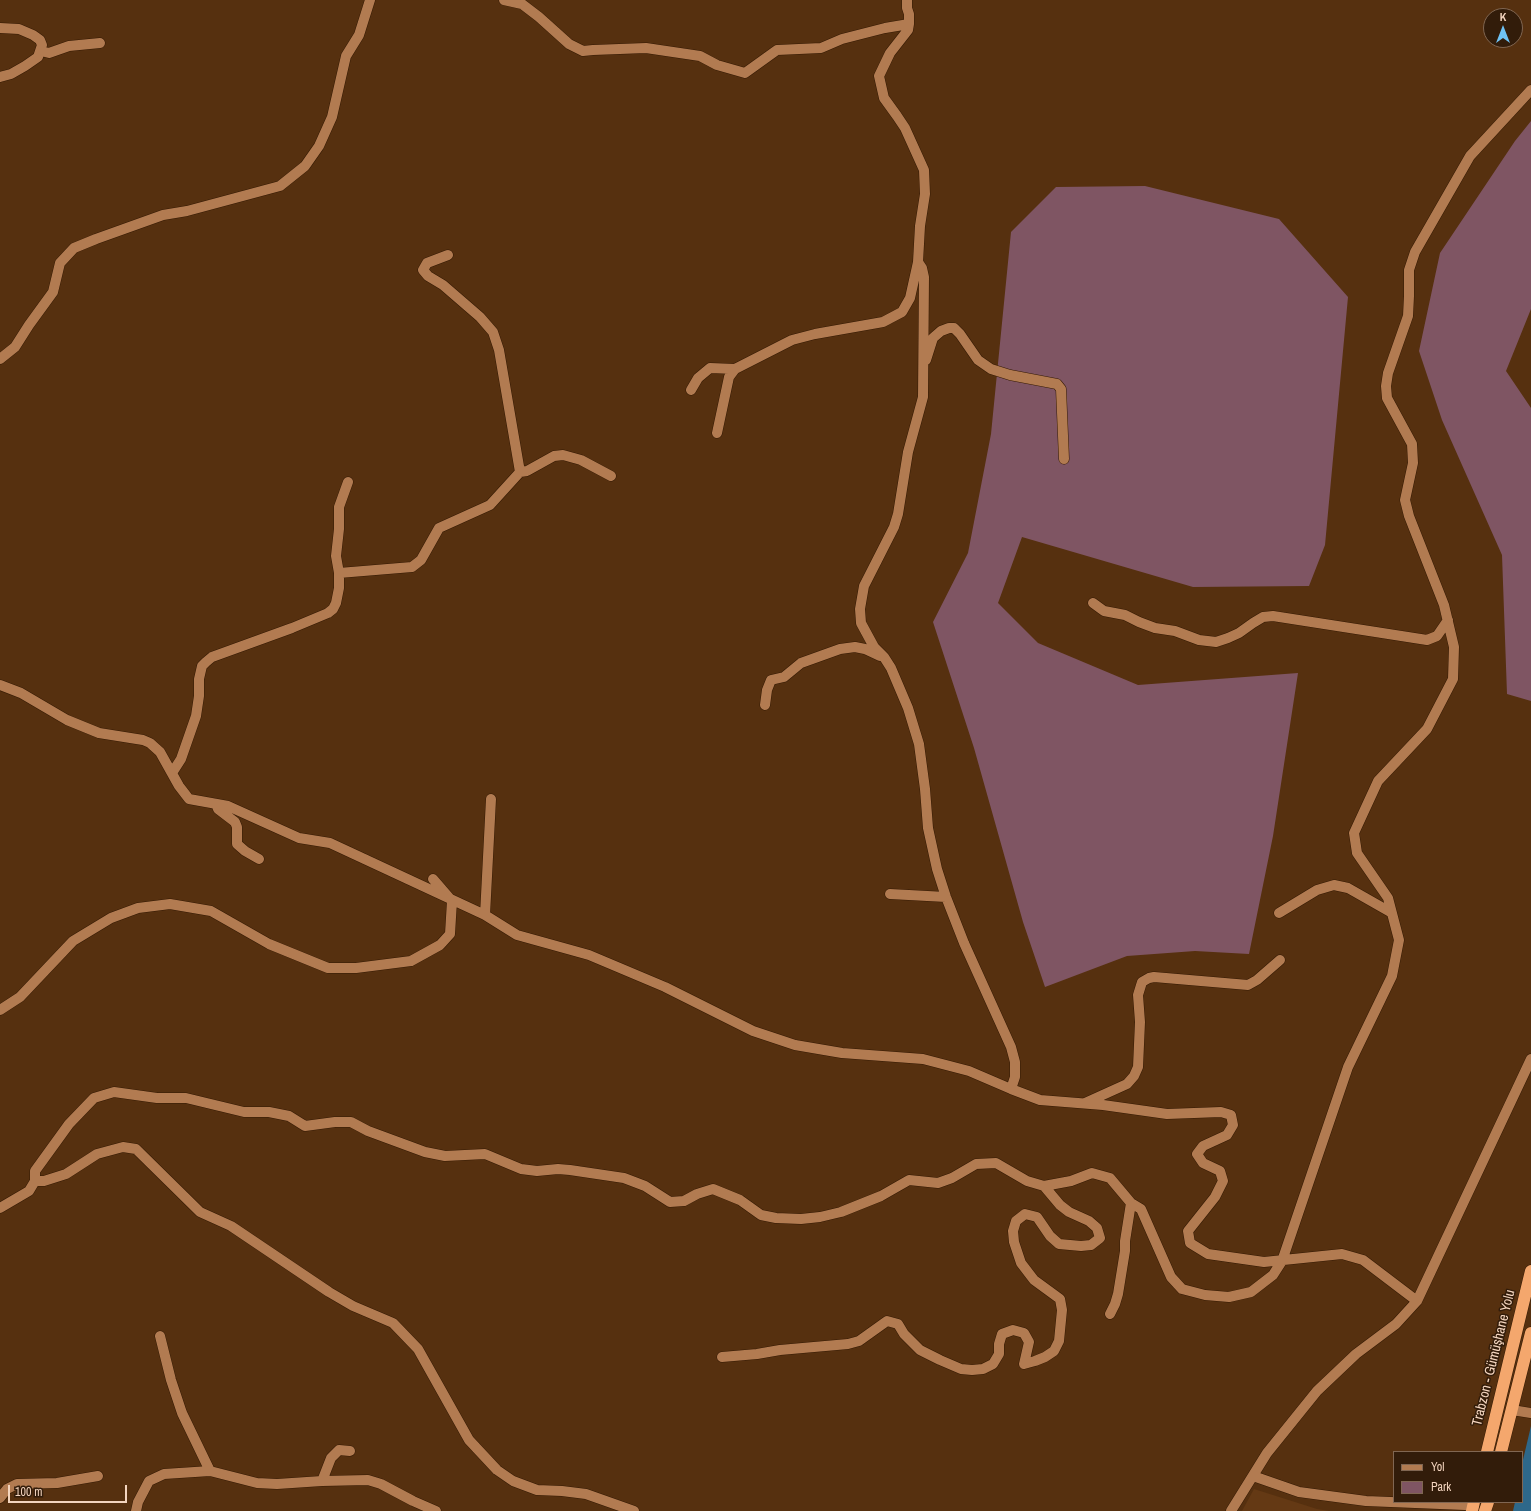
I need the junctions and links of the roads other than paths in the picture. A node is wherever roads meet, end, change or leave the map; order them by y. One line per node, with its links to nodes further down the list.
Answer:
1 (370, 0): 12 (street)
2 (504, 0): 4 (street)
3 (907, 0): 4 (street)
4 (910, 24): 11 (street)
5 (0, 28): 7 (street)
6 (100, 42): 7 (street)
7 (41, 51): 8 (street)
8 (0, 77)
9 (1531, 90): 23 (street)
10 (448, 255): 18 (street)
11 (918, 262): 13 (street); 14 (street)
12 (0, 359)
13 (924, 366): 17 (street); 24 (street)
14 (735, 368): 15 (street); 16 (street)
15 (691, 390)
16 (717, 433)
17 (1064, 459)
18 (520, 472): 19 (street); 21 (street)
19 (611, 476)
20 (348, 482): 21 (street)
21 (339, 573): 27 (street)
22 (1093, 603): 23 (street)
23 (1448, 620): 36 (street)
24 (884, 657): 26 (street); 33 (street)
25 (0, 685): 27 (street)
26 (765, 705)
27 (172, 773): 29 (street)
28 (491, 799): 37 (street)
29 (216, 804): 30 (street); 34 (street)
30 (259, 859)
31 (433, 879): 34 (street)
32 (890, 894): 33 (street)
33 (946, 897): 41 (street)
34 (452, 901): 37 (street); 39 (street)
35 (1279, 913): 36 (street)
36 (1392, 913): 47 (street)
37 (485, 915): 41 (street)
38 (1280, 960): 42 (street)
39 (0, 1010)
40 (1531, 1059): 49 (street)
41 (1011, 1089): 42 (street)
42 (1083, 1104): 47 (street)
43 (35, 1181): 44 (street); 46 (street); 68 (street)
44 (1044, 1186): 45 (street); 53 (street)
45 (1131, 1203): 47 (street); 50 (street)
46 (0, 1208)
47 (1282, 1260): 49 (street)
48 (1531, 1271): 56 (highway, Trabzon - Gümüşhane Yolu)
49 (1417, 1301): 60 (street)
50 (1110, 1314)
51 (1531, 1333): 54 (highway)
52 (160, 1336): 58 (street)
53 (722, 1357)
54 (1522, 1412): 57 (highway)
55 (350, 1451): 61 (street)
56 (1486, 1451)
57 (1502, 1451)
58 (210, 1471): 61 (street); 66 (street)
59 (98, 1476): 62 (street)
60 (1253, 1476): 63 (street); 69 (street)
61 (322, 1481): 67 (street)
62 (0, 1498)
63 (1393, 1502)
64 (1415, 1503): 65 (street)
65 (1473, 1507)
66 (136, 1511)
67 (436, 1511)
68 (634, 1511)
69 (1231, 1511)

